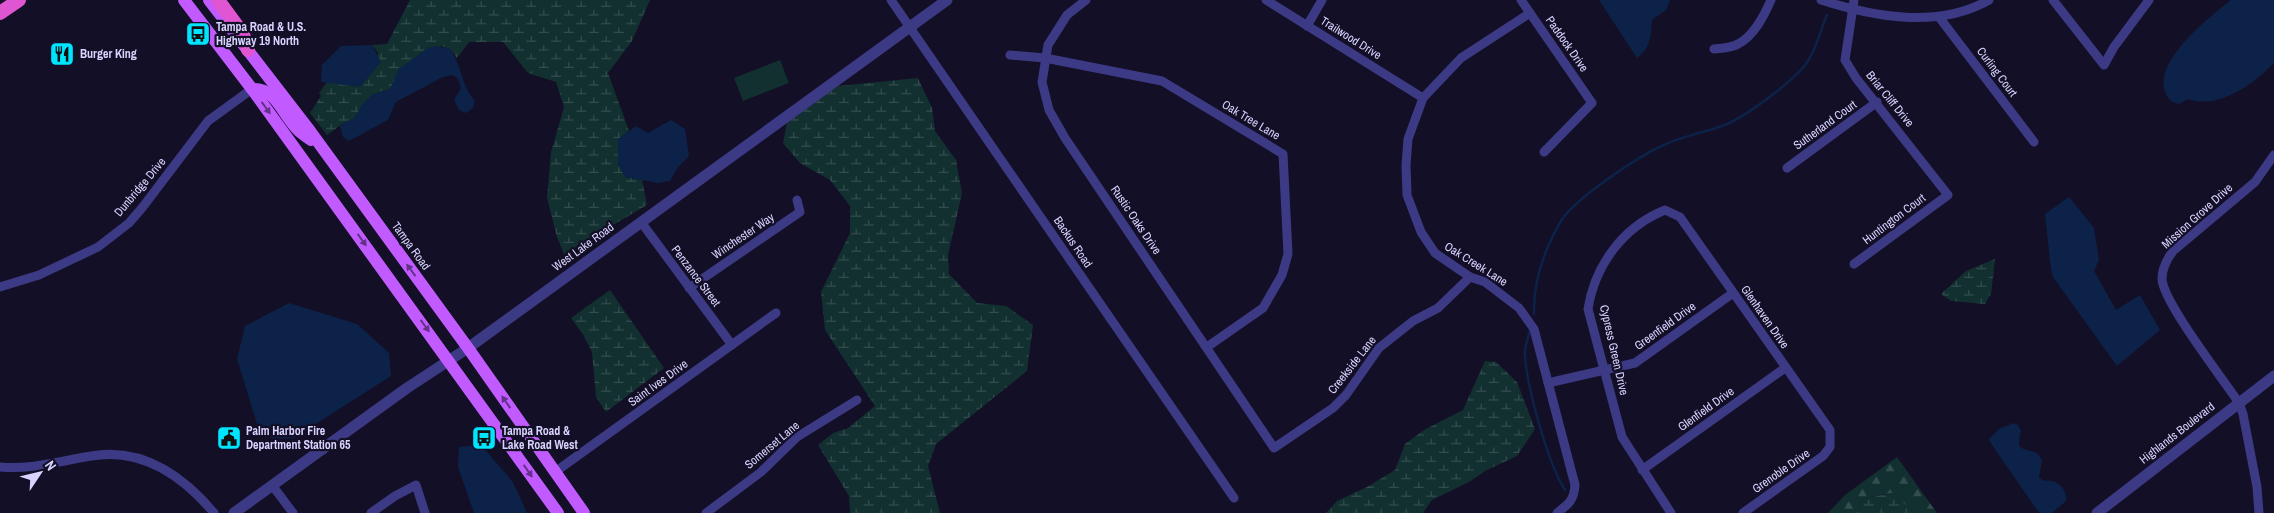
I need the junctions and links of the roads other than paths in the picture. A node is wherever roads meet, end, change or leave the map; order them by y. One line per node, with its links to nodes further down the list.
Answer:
1 (19, 0): 17 (highway)
2 (184, 0): 26 (main road)
3 (209, 0): 22 (main road, Tampa Road)
4 (218, 0): 22 (highway)
5 (891, 0): 21 (street, Backus Road)
6 (947, 0): 21 (street, West Lake Road)
7 (1086, 0): 25 (street, Rustic Oaks Drive)
8 (1266, 0): 20 (street, Trailwood Drive)
9 (1322, 0): 20 (street)
10 (1521, 0): 18 (street, Paddock Drive)
11 (1771, 0): 23 (street)
12 (1820, 0): 16 (street)
13 (1989, 0): 19 (street)
14 (2052, 0): 15 (street)
15 (2149, 0)
16 (1853, 4): 19 (street); 28 (street, Briar Cliff Drive)
17 (0, 13)
18 (1530, 13): 27 (street, Oak Creek Lane); 31 (street, Paddock Drive)
19 (1939, 17): 29 (street, Curling Court)
20 (1307, 26): 27 (street, Trailwood Drive)
21 (911, 28): 37 (street, West Lake Road); 60 (street, Backus Road)
22 (248, 50): 30 (main road, Tampa Road)
23 (1714, 50)
24 (1010, 55): 25 (street)
25 (1046, 58): 45 (street, Rustic Oaks Drive); 45 (street, Oak Tree Lane)
26 (252, 89): 30 (main road); 40 (street, Dunbridge Drive); 47 (main road, one-way to 47)
27 (1423, 98): 39 (street, Oak Creek Lane)
28 (1877, 102): 33 (street, Sutherland Court); 34 (street, Briar Cliff Drive)
29 (2034, 142)
30 (324, 151): 46 (main road, Tampa Road, one-way to 30)
31 (1544, 152)
32 (2274, 155): 53 (street, Mission Grove Drive)
33 (1787, 168)
34 (1948, 195): 38 (street, Huntington Court)
35 (797, 200): 41 (street, Winchester Way)
36 (1665, 210): 42 (street, Glenhaven Drive); 49 (street, Cypress Green Drive)
37 (641, 222): 41 (street, Penzance Street); 46 (street, West Lake Road)
38 (1854, 264)
39 (1470, 277): 51 (street, Oak Creek Lane); 55 (street, Creekside Lane)
40 (0, 287)
41 (690, 288): 44 (street, Penzance Street)
42 (1733, 292): 48 (street, Glenhaven Drive); 49 (street, Greenfield Drive)
43 (776, 313): 44 (street, Saint Ives Drive)
44 (732, 345): 58 (street, Saint Ives Drive)
45 (1207, 347): 55 (street, Rustic Oaks Drive)
46 (468, 348): 47 (street, West Lake Road); 58 (main road, Tampa Road, one-way to 46)
47 (449, 360): 59 (street, West Lake Road); 66 (main road, one-way to 66)
48 (1785, 368): 54 (street, Glenhaven Drive); 57 (street, Glenfield Drive)
49 (1604, 369): 51 (street, Greenfield Drive); 57 (street, Cypress Green Drive)
50 (2274, 376): 53 (street, Highlands Boulevard)
51 (1548, 382): 69 (street, Oak Creek Lane)
52 (857, 400): 68 (street, Somerset Lane)
53 (2239, 403): 72 (street, Highlands Boulevard); 73 (street)
54 (1830, 447): 71 (street, Grenoble Drive)
55 (1274, 448)
56 (0, 467): 61 (street)
57 (1642, 470): 70 (street, Cypress Green Drive)
58 (555, 472): 67 (main road, Tampa Road)
59 (272, 485): 62 (street, West Lake Road); 63 (street)
60 (1234, 498)
61 (214, 513)
62 (234, 513)
63 (293, 513)
64 (371, 513): 65 (street)
65 (425, 513)
66 (558, 513)
67 (584, 513)
68 (706, 513)
69 (1557, 513)
70 (1670, 513)
71 (1742, 513)
72 (2097, 513)
73 (2259, 513)

